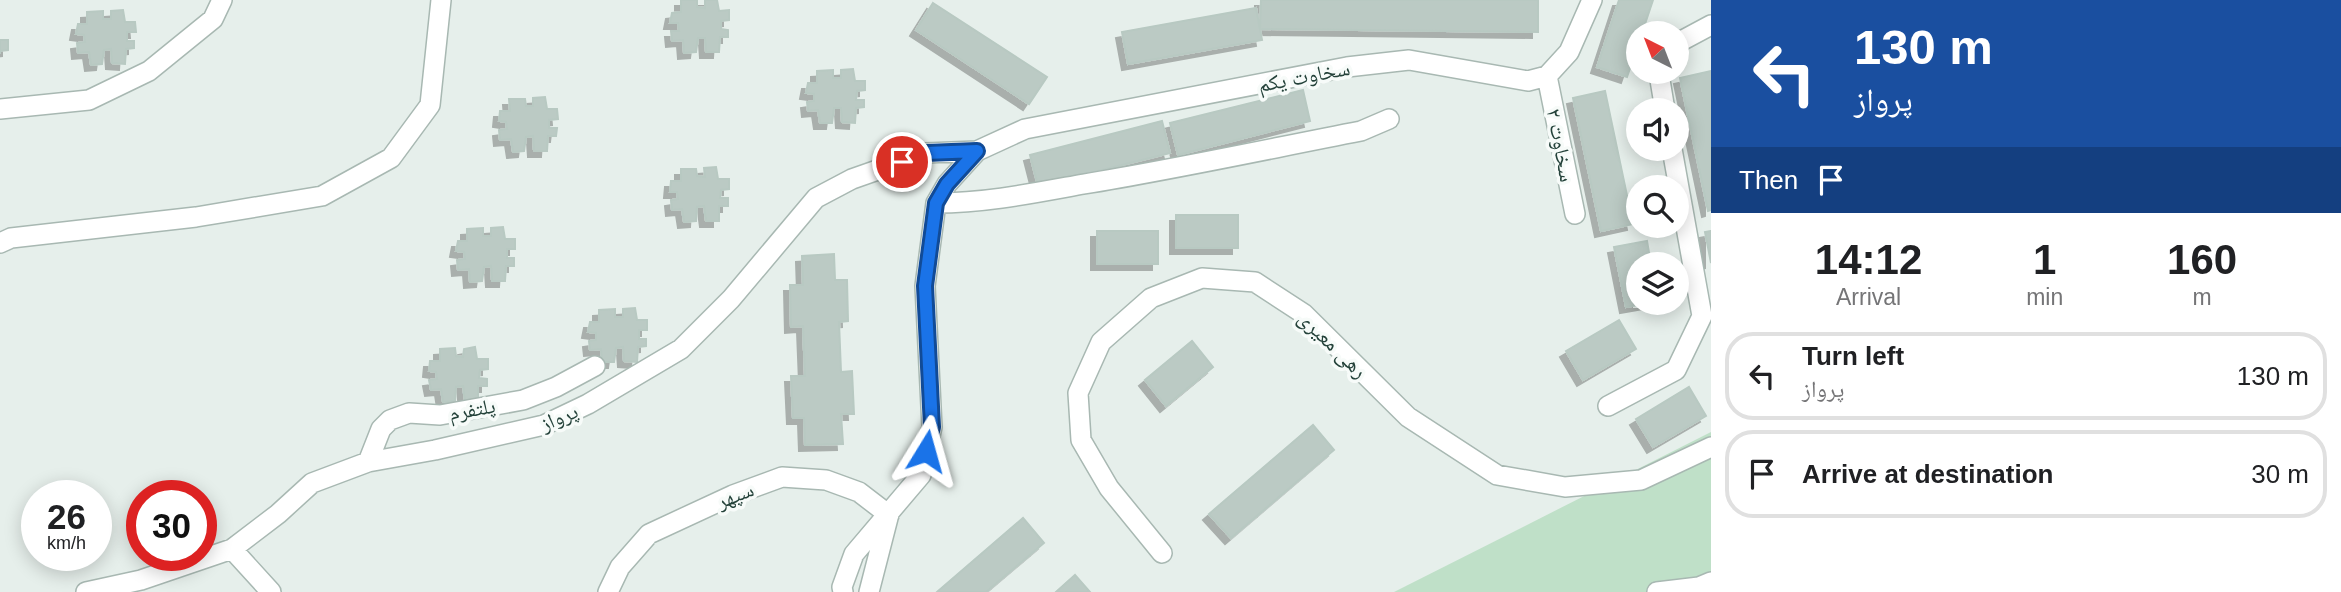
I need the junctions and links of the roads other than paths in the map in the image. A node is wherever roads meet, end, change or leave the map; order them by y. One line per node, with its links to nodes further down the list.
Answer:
1 (222, 0): 7 (street)
2 (440, 0): 13 (street)
3 (1592, 0): 6 (street)
4 (1711, 25): 5 (street)
5 (1689, 37)
6 (1547, 76): 9 (street, سخاوت یکم); 12 (street, سخاوت ۲)
7 (0, 109)
8 (1389, 119): 11 (street)
9 (977, 151): 11 (street); 17 (street, پرواز)
10 (1674, 161): 15 (street)
11 (936, 203): 18 (street)
12 (1575, 214)
13 (0, 243)
14 (595, 366): 17 (street, پلتفرم)
15 (1608, 406)
16 (1711, 447): 20 (street, رهی معیری)
17 (368, 462): 19 (street, پرواز)
18 (889, 514): 24 (street, سپهر); 25 (street); 26 (street)
19 (232, 549): 22 (street, پرواز); 23 (street)
20 (1162, 553)
21 (1711, 582): 27 (street)
22 (86, 592)
23 (271, 592)
24 (608, 592)
25 (843, 592)
26 (869, 592)
27 (1657, 592)

